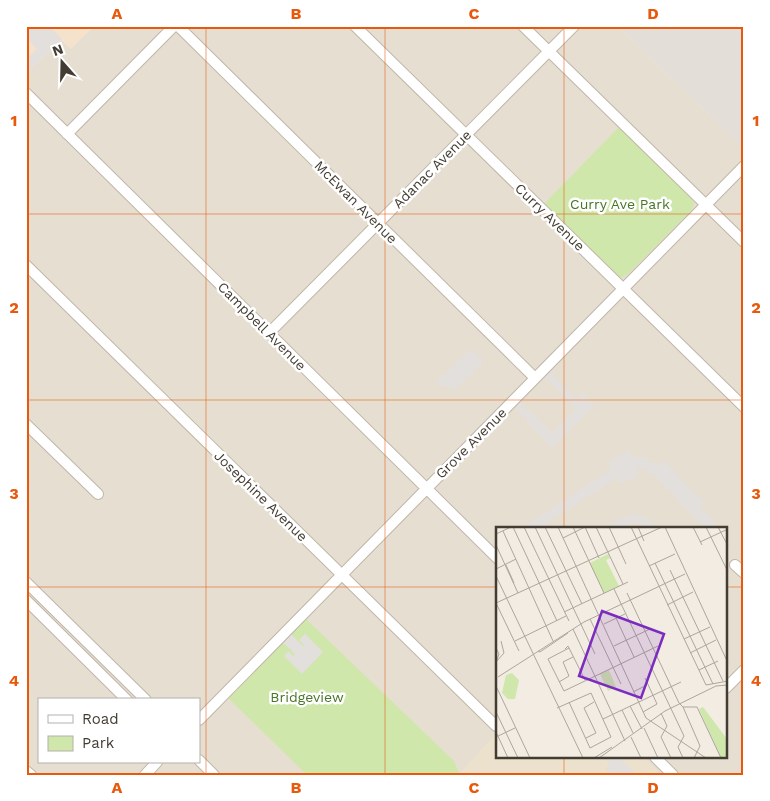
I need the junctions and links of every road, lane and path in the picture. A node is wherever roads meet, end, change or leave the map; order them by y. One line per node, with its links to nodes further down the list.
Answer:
1 (174, 26): 8 (street)
2 (178, 26): 12 (street, McEwan Avenue)
3 (355, 26): 9 (street, Curry Avenue)
4 (523, 26): 6 (street)
5 (574, 26): 6 (street, Adanac Avenue)
6 (548, 51): 9 (street, Adanac Avenue); 11 (street)
7 (26, 93): 8 (street, Campbell Avenue)
8 (67, 134): 16 (street, Campbell Avenue)
9 (466, 134): 12 (street, Adanac Avenue); 15 (street, Curry Avenue)
10 (744, 166): 11 (street, Grove Avenue)
11 (706, 205): 13 (street); 15 (street, Grove Avenue)
12 (378, 223): 16 (street, Adanac Avenue); 17 (street, McEwan Avenue)
13 (744, 242)
14 (26, 265): 25 (street, Josephine Avenue)
15 (623, 289): 17 (street, Grove Avenue); 18 (street, Curry Avenue)
16 (269, 333): 20 (street, Campbell Avenue)
17 (535, 378): 20 (street, Grove Avenue)
18 (744, 407)
19 (26, 424): 21 (street)
20 (426, 488): 22 (street, Campbell Avenue); 25 (street, Grove Avenue)
21 (98, 494)
22 (496, 557)
23 (735, 564): 24 (street)
24 (744, 573)
25 (342, 575): 32 (street, Grove Avenue); 33 (street, Josephine Avenue)
26 (26, 582): 31 (street)
27 (26, 600): 30 (street)
28 (744, 670): 29 (street)
29 (728, 686)
30 (125, 698)
31 (144, 698)
32 (200, 719)
33 (496, 726)
34 (658, 758): 41 (street)
35 (200, 761): 40 (street)
36 (155, 764): 39 (street)
37 (26, 771): 38 (street)
38 (30, 775)
39 (144, 775)
40 (214, 775)
41 (673, 775)

